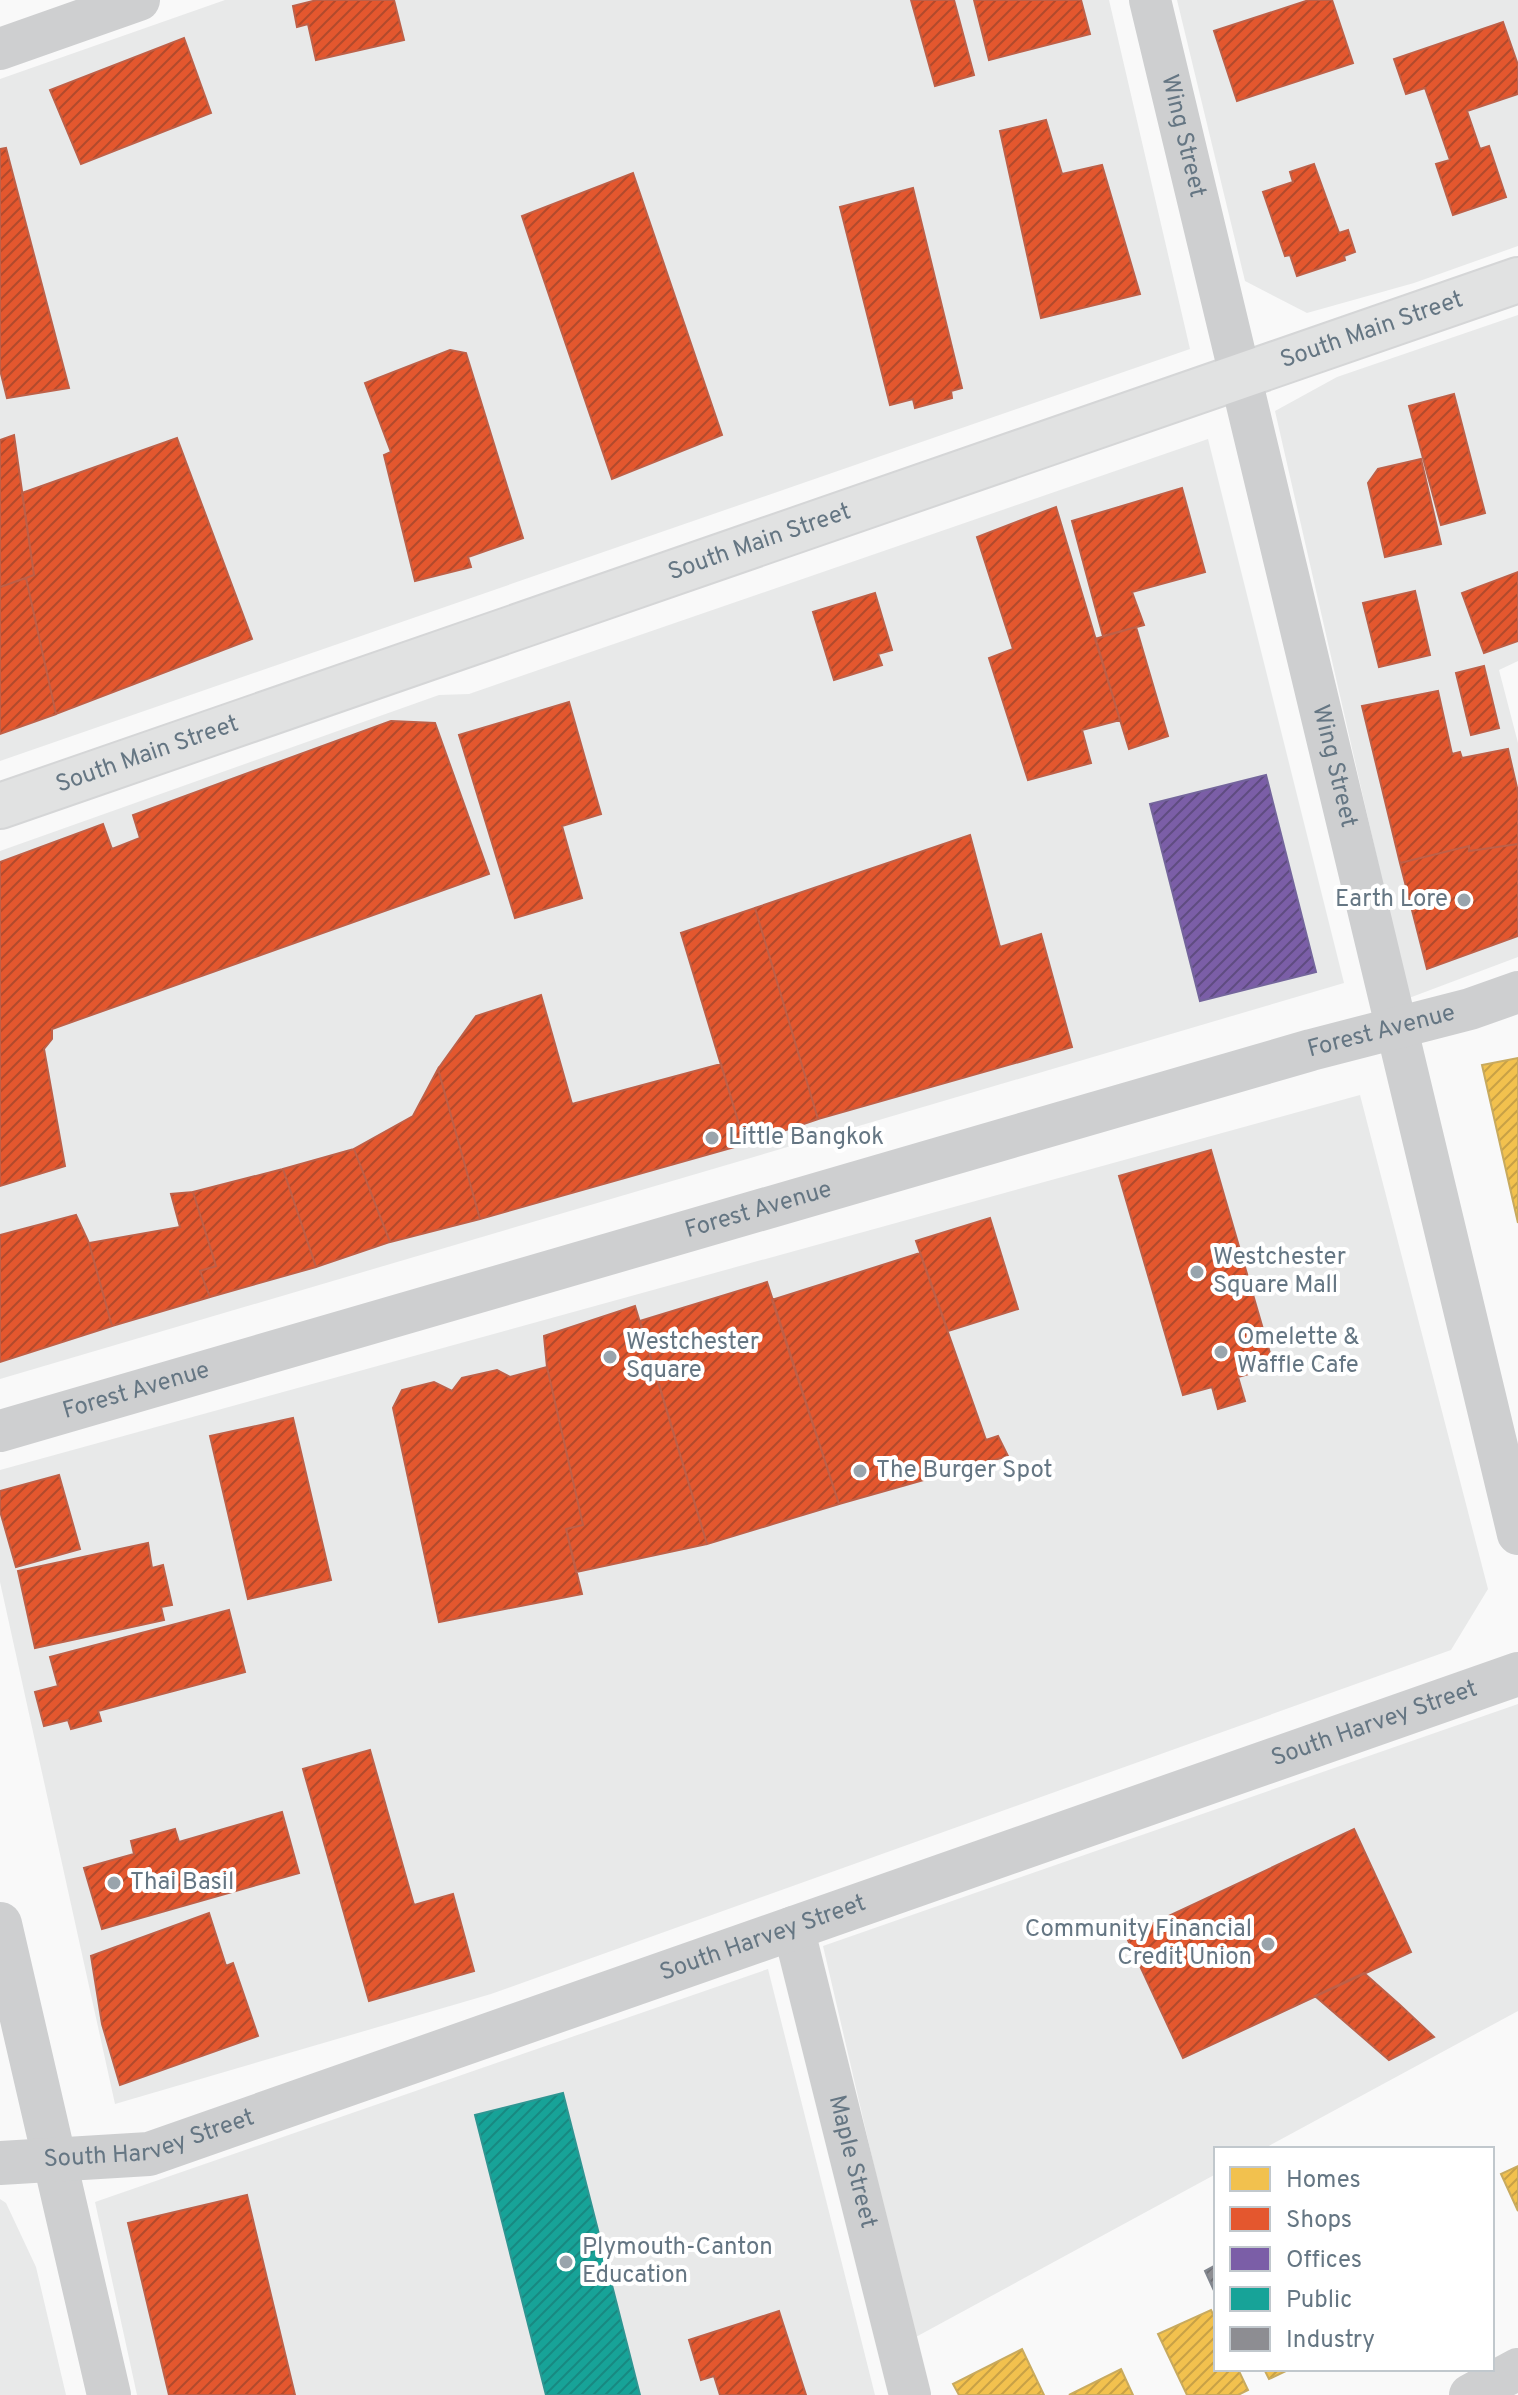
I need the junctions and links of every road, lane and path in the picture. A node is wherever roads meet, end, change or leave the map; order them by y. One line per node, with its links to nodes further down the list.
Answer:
1 (139, 0): 3 (street)
2 (1150, 0): 5 (street, Wing Street)
3 (0, 49)
4 (1518, 280): 5 (main road, South Main Street)
5 (1240, 378): 6 (main road, South Main Street); 8 (street, Wing Street)
6 (0, 806)
7 (1518, 992): 8 (street, Forest Avenue)
8 (1395, 1029): 9 (street, Forest Avenue); 10 (street, Wing Street)
9 (0, 1431)
10 (1518, 1534)
11 (1518, 1674): 13 (street, South Harvey Street)
12 (0, 1924): 14 (street)
13 (793, 1927): 14 (street, South Harvey Street); 18 (street, Maple Street)
14 (52, 2159): 15 (street, South Harvey Street); 17 (street)
15 (0, 2163)
16 (1518, 2369): 19 (street)
17 (109, 2395)
18 (910, 2395)
19 (1470, 2395)

